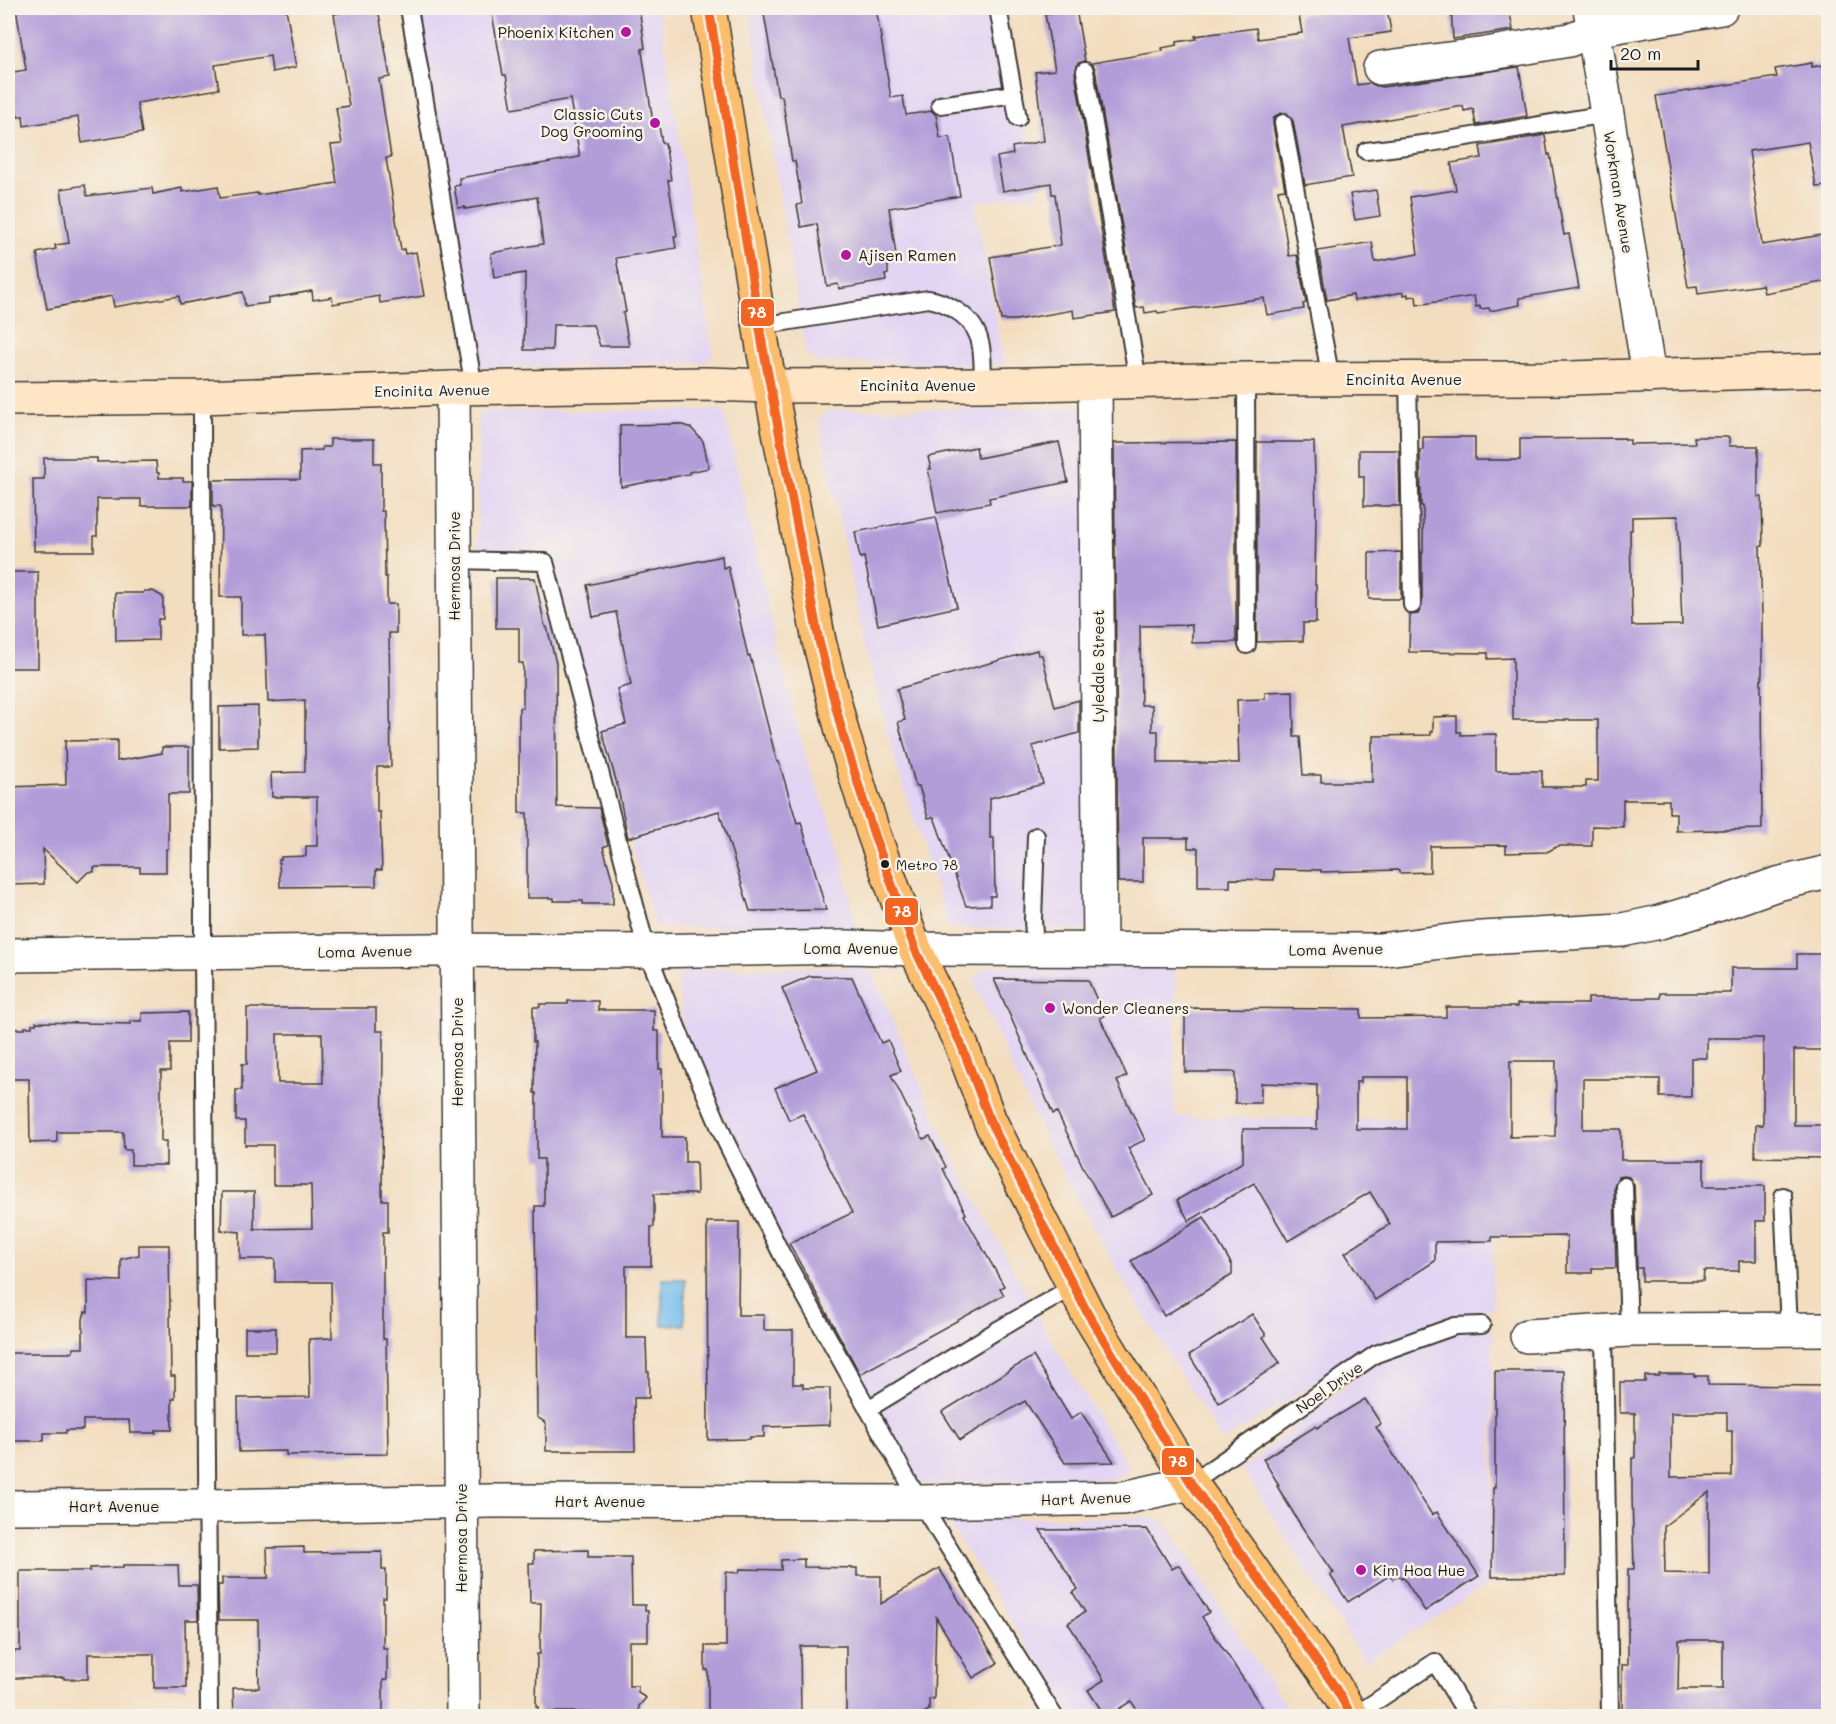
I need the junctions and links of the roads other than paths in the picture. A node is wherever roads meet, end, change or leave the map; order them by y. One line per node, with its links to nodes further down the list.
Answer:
1 (409, 8): 24 (lane)
2 (710, 8): 14 (main road)
3 (998, 8): 8 (lane)
4 (1721, 8): 5 (street)
5 (1592, 19): 6 (street); 10 (street, Workman Avenue)
6 (1380, 68)
7 (1085, 71): 20 (lane)
8 (1014, 94): 9 (lane); 11 (lane)
9 (940, 105)
10 (1607, 114): 13 (lane); 16 (street, Workman Avenue)
11 (1018, 118)
12 (1283, 123): 19 (lane)
13 (1366, 151)
14 (760, 326): 22 (lane); 23 (main road)
15 (1828, 370): 16 (street, Encinita Avenue)
16 (1650, 376): 17 (street, Encinita Avenue)
17 (1408, 378): 19 (street, Encinita Avenue); 28 (lane)
18 (1246, 379): 19 (street, Encinita Avenue); 20 (street, Encinita Avenue); 29 (lane)
19 (1331, 379)
20 (1138, 381): 21 (street, Encinita Avenue)
21 (1095, 383): 22 (street, Encinita Avenue); 34 (street, Lyledale Street)
22 (983, 385): 23 (street, Encinita Avenue)
23 (771, 386): 24 (street, Encinita Avenue); 33 (main road)
24 (463, 388): 25 (street, Encinita Avenue); 27 (street, Hermosa Drive)
25 (202, 397): 26 (street, Encinita Avenue); 37 (lane)
26 (8, 399)
27 (454, 560): 35 (street, Hermosa Drive); 36 (lane)
28 (1412, 605)
29 (1247, 645)
30 (1036, 836): 32 (lane)
31 (1828, 872): 34 (street, Loma Avenue)
32 (1035, 948): 33 (street, Loma Avenue); 34 (street, Loma Avenue)
33 (915, 949): 36 (street, Loma Avenue); 41 (main road)
34 (1100, 949)
35 (457, 951): 36 (street, Loma Avenue); 37 (street, Loma Avenue); 49 (street, Hermosa Drive)
36 (647, 951): 47 (lane)
37 (203, 953): 38 (street, Loma Avenue); 51 (lane)
38 (8, 955)
39 (1624, 1186): 45 (lane)
40 (1784, 1196): 43 (lane)
41 (1073, 1287): 47 (lane); 48 (main road)
42 (1482, 1325): 48 (lane, Noel Drive)
43 (1789, 1329): 44 (street); 45 (street)
44 (1828, 1329)
45 (1616, 1332): 46 (street); 58 (lane)
46 (1527, 1336)
47 (868, 1408): 50 (lane)
48 (1191, 1483): 50 (street, Hart Avenue); 56 (main road)
49 (461, 1502): 50 (street, Hart Avenue); 51 (street, Hart Avenue); 54 (street, Hermosa Drive)
50 (920, 1502): 55 (lane)
51 (207, 1506): 52 (street, Hart Avenue); 53 (lane)
52 (8, 1507)
53 (209, 1716)
54 (463, 1716)
55 (1054, 1716)
56 (1353, 1716): 57 (lane)
57 (1468, 1716)
58 (1610, 1716)

